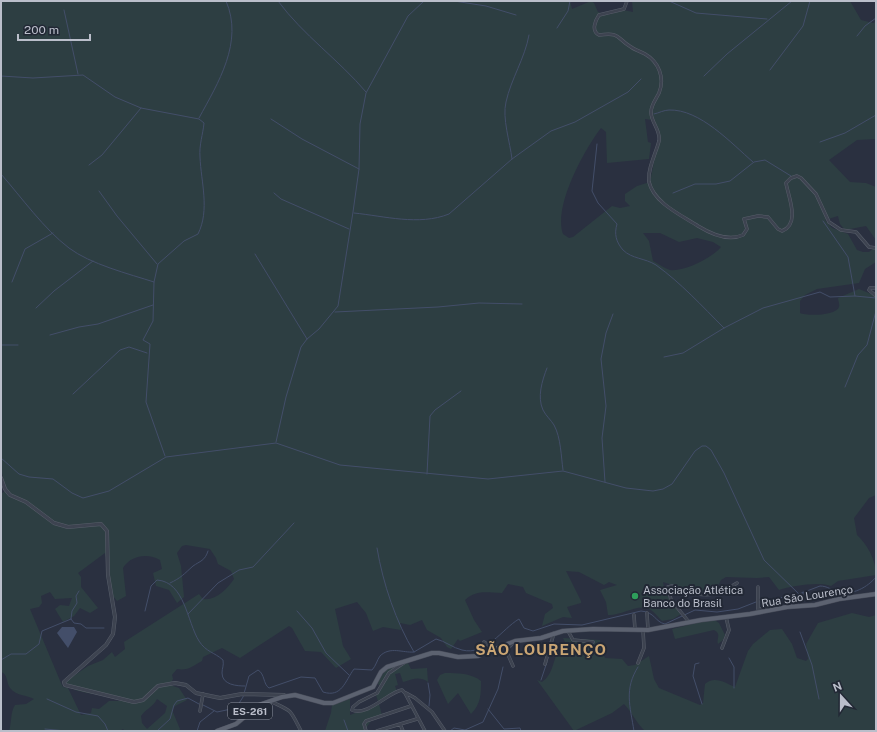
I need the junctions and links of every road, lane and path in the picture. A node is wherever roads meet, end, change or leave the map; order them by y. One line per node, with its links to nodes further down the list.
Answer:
1 (627, 1): 2 (street)
2 (876, 248)
3 (876, 288): 4 (street)
4 (876, 296)
5 (1, 478): 29 (street)
6 (737, 583): 13 (street)
7 (758, 587): 9 (street)
8 (876, 594): 9 (main road, Rua São Lourenço / ES-261)
9 (778, 608): 12 (main road, Rua São Lourenço / ES-261)
10 (647, 613): 17 (street)
11 (634, 615): 15 (street)
12 (726, 616): 13 (main road, Rua São Lourenço / ES-261); 22 (street)
13 (689, 622): 17 (main road, Rua São Lourenço / ES-261)
14 (568, 630): 15 (main road, Rua São Lourenço / ES-261); 18 (main road, Rua São Lourenço / ES-261); 20 (street)
15 (635, 630): 16 (main road, Rua São Lourenço / ES-261)
16 (643, 630): 17 (main road, Rua São Lourenço / ES-261); 25 (street)
17 (648, 630)
18 (554, 633): 19 (main road, Rua São Lourenço / ES-261); 26 (street)
19 (515, 641): 23 (main road, Rua São Lourenço / ES-261); 27 (street)
20 (592, 642)
21 (486, 644): 23 (street)
22 (722, 648)
23 (495, 649): 24 (main road, Rua São Lourenço / ES-261)
24 (407, 661): 28 (street); 30 (main road, Rua São Lourenço / ES-261)
25 (638, 663)
26 (544, 664)
27 (513, 666)
28 (405, 693): 32 (street); 42 (street)
29 (203, 694): 30 (street); 33 (street)
30 (286, 696): 31 (main road, ES-261)
31 (270, 701): 36 (main road, ES-261); 37 (street)
32 (411, 706): 34 (street); 38 (street)
33 (200, 711)
34 (418, 718): 35 (street); 41 (street)
35 (400, 724): 39 (street); 40 (street)
36 (217, 731)
37 (301, 731)
38 (366, 731)
39 (377, 731)
40 (402, 731)
41 (424, 731)
42 (445, 731)

